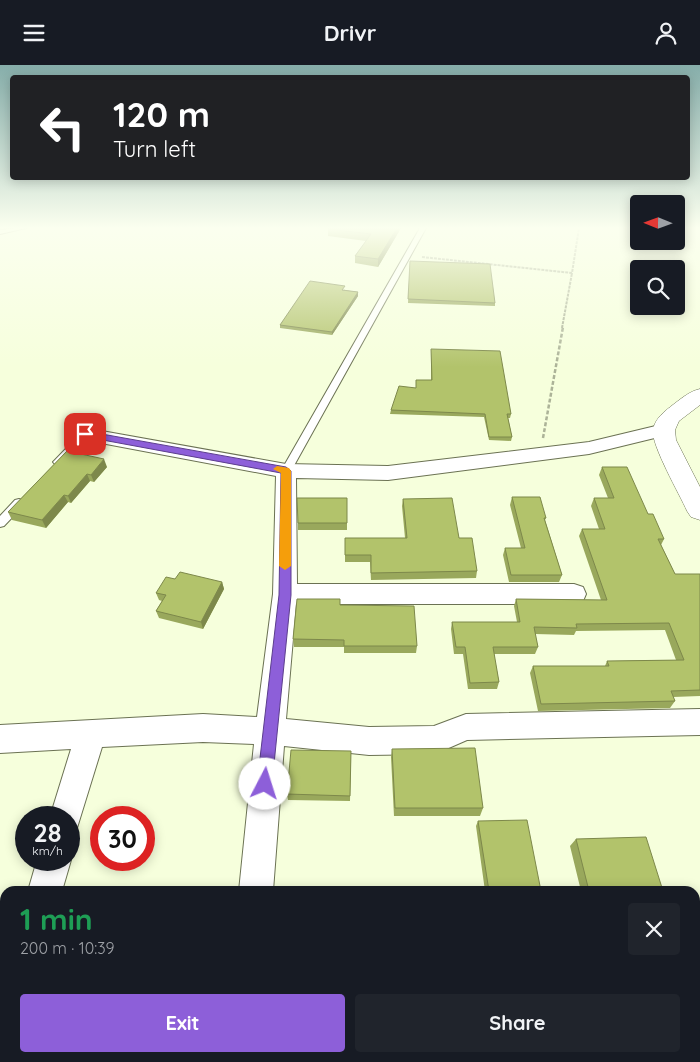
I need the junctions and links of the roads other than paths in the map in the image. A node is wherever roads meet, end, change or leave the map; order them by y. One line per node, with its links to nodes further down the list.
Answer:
1 (398, 275): 6 (lane)
2 (700, 395): 3 (street)
3 (664, 430): 6 (street); 8 (street)
4 (85, 434): 5 (lane); 6 (street)
5 (52, 468)
6 (286, 471): 11 (street)
7 (26, 496): 9 (lane)
8 (700, 509)
9 (0, 523)
10 (574, 594): 11 (street)
11 (285, 595): 13 (street)
12 (700, 722): 13 (street)
13 (270, 731): 14 (street); 19 (street)
14 (90, 736): 15 (street); 16 (street)
15 (0, 739)
16 (69, 806)
17 (51, 871): 18 (street)
18 (46, 886)
19 (256, 886)

